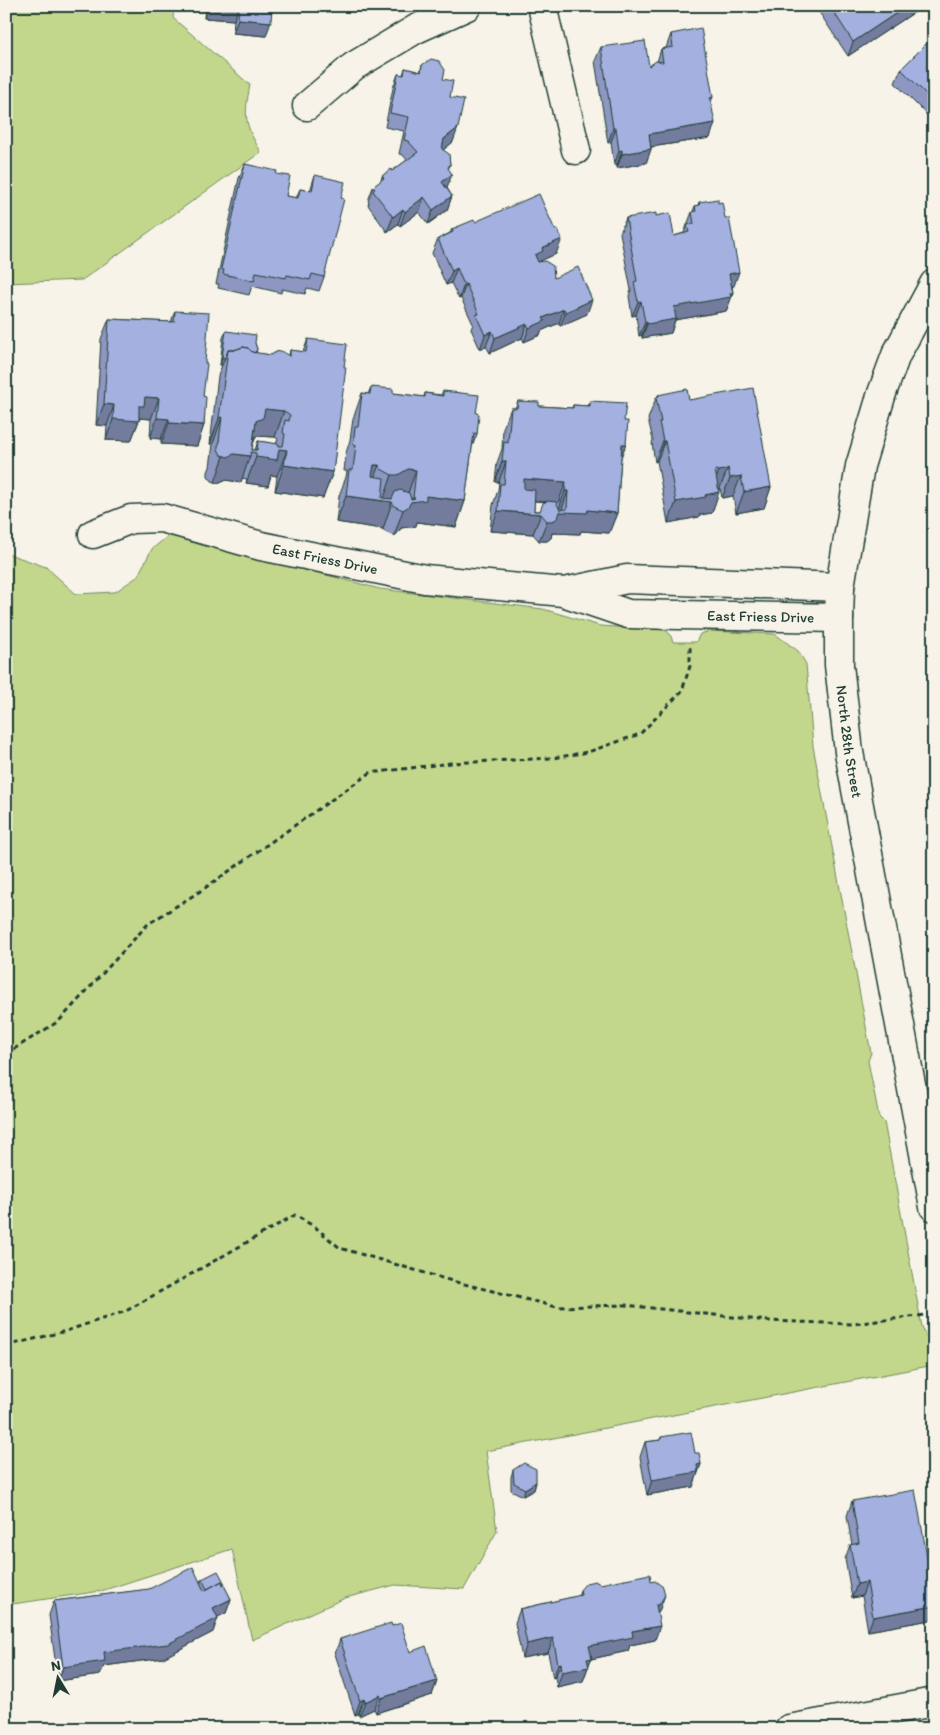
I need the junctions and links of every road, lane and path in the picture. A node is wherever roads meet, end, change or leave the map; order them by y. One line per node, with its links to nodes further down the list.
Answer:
1 (468, 6): 3 (street)
2 (542, 6): 4 (street)
3 (306, 106)
4 (576, 150)
5 (934, 284): 8 (street, North 28th Street)
6 (92, 534): 9 (street, East Friess Drive)
7 (685, 581): 8 (street, East Friess Drive); 9 (street, East Friess Drive); 10 (street)
8 (840, 587): 11 (street, North 28th Street)
9 (563, 592): 10 (street, East Friess Drive)
10 (687, 615): 11 (street, East Friess Drive); 12 (path)
11 (839, 618): 13 (street, North 28th Street)
12 (6, 1054)
13 (934, 1208)
14 (934, 1314): 15 (path)
15 (6, 1346)
16 (934, 1702): 17 (street)
17 (789, 1729)

